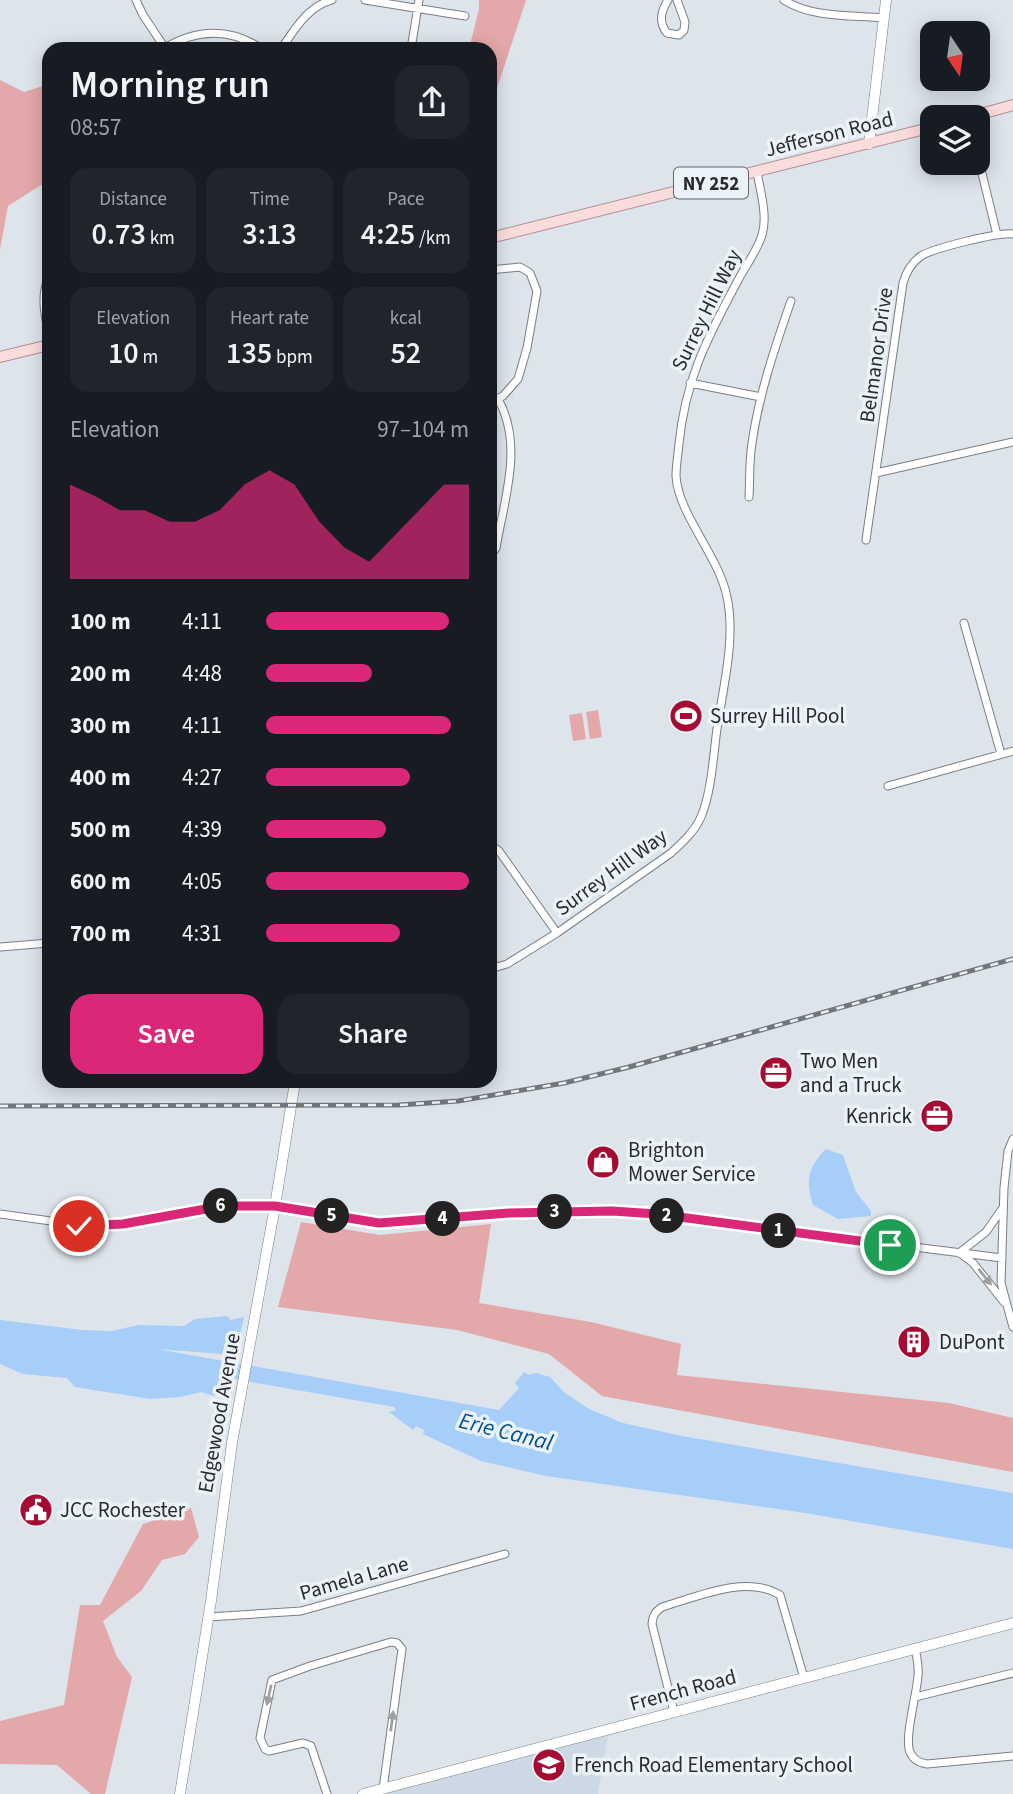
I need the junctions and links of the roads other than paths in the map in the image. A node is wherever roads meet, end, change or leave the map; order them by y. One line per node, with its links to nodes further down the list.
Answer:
1 (136, 0): 11 (street)
2 (329, 0): 14 (street)
3 (365, 0): 8 (street)
4 (668, 0): 5 (street)
5 (677, 0)
6 (784, 0): 10 (street)
7 (886, 0): 10 (street)
8 (419, 4): 9 (street); 15 (street)
9 (465, 16)
10 (883, 18): 19 (street)
11 (160, 42)
12 (177, 42): 13 (street)
13 (249, 42)
14 (286, 42)
15 (412, 42)
16 (1013, 105): 17 (main road)
17 (990, 111)
18 (920, 130): 19 (main road, Jefferson Road / NY 252)
19 (869, 144): 20 (main road, Jefferson Road / NY 252)
20 (757, 172): 24 (main road, Jefferson Road / NY 252); 29 (street, Surrey Hill Way)
21 (982, 175): 23 (street)
22 (1013, 234): 23 (street, Belmanor Drive)
23 (997, 235): 34 (street, Belmanor Drive)
24 (497, 236)
25 (497, 269): 31 (street)
26 (791, 301): 30 (street)
27 (42, 347): 28 (main road)
28 (0, 357)
29 (690, 383): 30 (street); 43 (street, Surrey Hill Way)
30 (761, 397): 35 (street)
31 (497, 399)
32 (497, 406): 37 (street)
33 (1013, 442): 34 (street)
34 (876, 473): 36 (street, Belmanor Drive)
35 (749, 497)
36 (866, 540)
37 (497, 542)
38 (964, 623): 40 (street)
39 (1013, 751): 40 (street)
40 (1001, 754): 41 (street)
41 (888, 786)
42 (497, 849): 43 (street)
43 (557, 933): 46 (street, Surrey Hill Way)
44 (42, 944): 45 (street)
45 (0, 947)
46 (497, 967)
47 (294, 1088): 49 (street, Edgewood Avenue)
48 (1013, 1139): 50 (street)
49 (275, 1206): 51 (street); 52 (street); 57 (street, Edgewood Avenue)
50 (1004, 1206): 52 (street); 53 (street)
51 (0, 1214)
52 (959, 1253): 53 (street); 54 (street, one-way to 54)
53 (1002, 1258): 54 (street)
54 (1007, 1305): 55 (street)
55 (1013, 1327)
56 (505, 1554): 57 (street, Pamela Lane)
57 (208, 1618): 66 (street, Edgewood Avenue)
58 (1013, 1623): 59 (street, French Road)
59 (915, 1648): 61 (street, French Road); 62 (street)
60 (1013, 1673): 62 (street)
61 (804, 1678): 63 (street, French Road); 63 (street)
62 (915, 1697): 64 (street)
63 (674, 1712): 65 (street, French Road)
64 (1013, 1755)
65 (383, 1789): 67 (street, one-way to 67); 68 (street, French Road)
66 (180, 1794)
67 (327, 1794)
68 (363, 1794)

